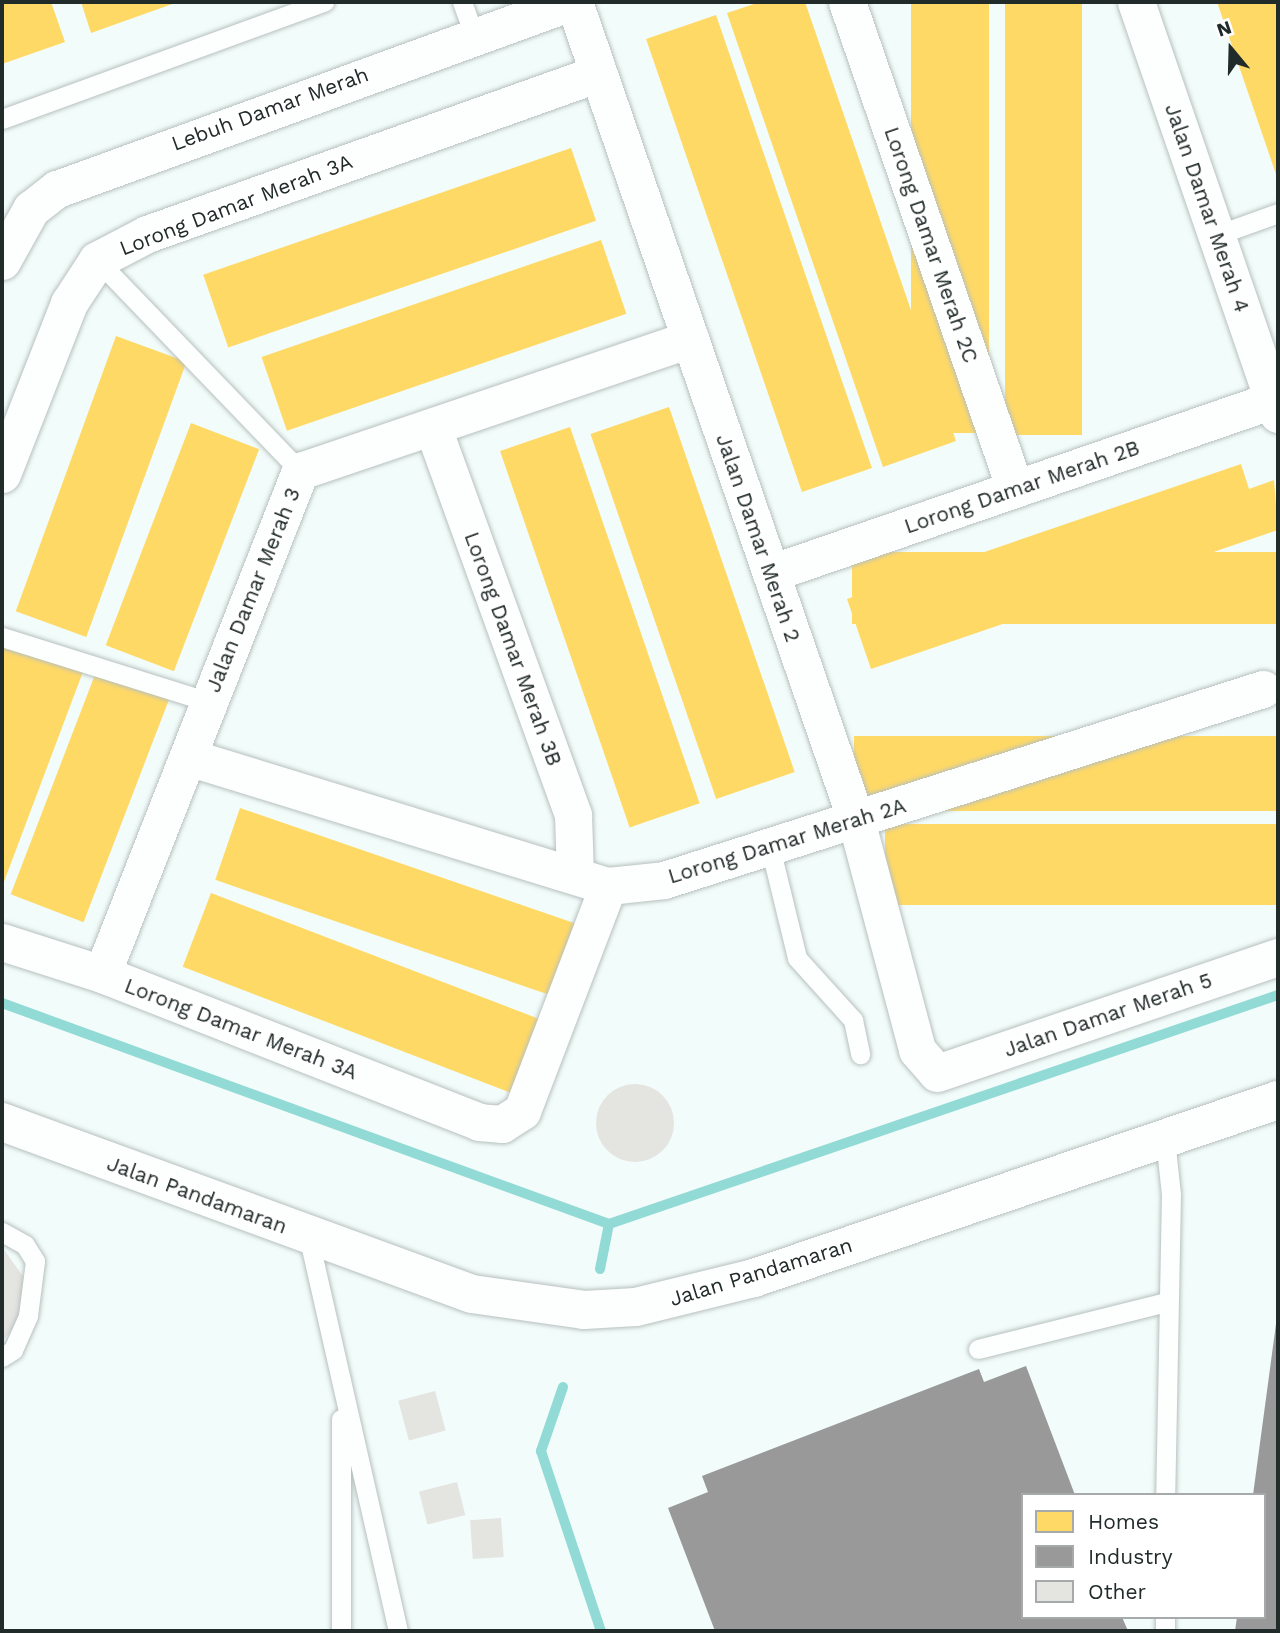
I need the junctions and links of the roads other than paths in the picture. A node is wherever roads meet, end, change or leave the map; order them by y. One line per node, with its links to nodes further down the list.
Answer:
1 (324, 2): 7 (lane)
2 (573, 2): 5 (street, Lebuh Damar Merah); 6 (street, Jalan Damar Merah 2)
3 (847, 2): 17 (street, Lorong Damar Merah 2C)
4 (1136, 2): 9 (street, Jalan Damar Merah 4)
5 (468, 18): 11 (street, Lebuh Damar Merah)
6 (598, 73): 10 (street, Lorong Damar Merah 3A); 12 (street, Jalan Damar Merah 2)
7 (2, 119)
8 (1278, 213): 9 (lane)
9 (1217, 234): 13 (street, Jalan Damar Merah 4)
10 (97, 260): 15 (lane); 16 (street, Lorong Damar Merah 3A)
11 (2, 261)
12 (690, 339): 14 (street, Jalan Damar Merah 3); 18 (street, Jalan Damar Merah 2)
13 (1276, 407): 17 (street, Lorong Damar Merah 2B)
14 (433, 428): 15 (street, Jalan Damar Merah 3); 25 (street, Lorong Damar Merah 3B)
15 (300, 471): 21 (street, Jalan Damar Merah 3)
16 (2, 474)
17 (1015, 489): 18 (street, Lorong Damar Merah 2B)
18 (771, 573): 23 (street, Jalan Damar Merah 2)
19 (2, 637): 21 (lane)
20 (1263, 689): 23 (street, Lorong Damar Merah 2A)
21 (209, 702): 22 (street, Jalan Damar Merah 3)
22 (188, 757): 25 (street, Lorong Damar Merah 2A); 28 (street, Jalan Damar Merah 3)
23 (856, 820): 24 (street, Lorong Damar Merah 2A); 30 (street, Jalan Damar Merah 2)
24 (769, 848): 25 (street, Lorong Damar Merah 2A); 29 (lane)
25 (591, 880): 28 (street, Lorong Damar Merah 3A)
26 (2, 942): 28 (street, Lorong Damar Merah 3A)
27 (1278, 957): 30 (street, Jalan Damar Merah 5)
28 (102, 974)
29 (860, 1054)
30 (937, 1073)
31 (1278, 1100): 33 (main road, Jalan Pandamaran)
32 (2, 1122): 35 (main road, Jalan Pandamaran)
33 (1165, 1139): 35 (main road, Jalan Pandamaran); 36 (lane)
34 (2, 1232): 38 (lane)
35 (308, 1236): 39 (lane)
36 (1167, 1302): 37 (lane); 40 (lane)
37 (978, 1349)
38 (2, 1357)
39 (341, 1383): 41 (lane); 42 (lane)
40 (1166, 1493)
41 (341, 1631)
42 (398, 1631)

